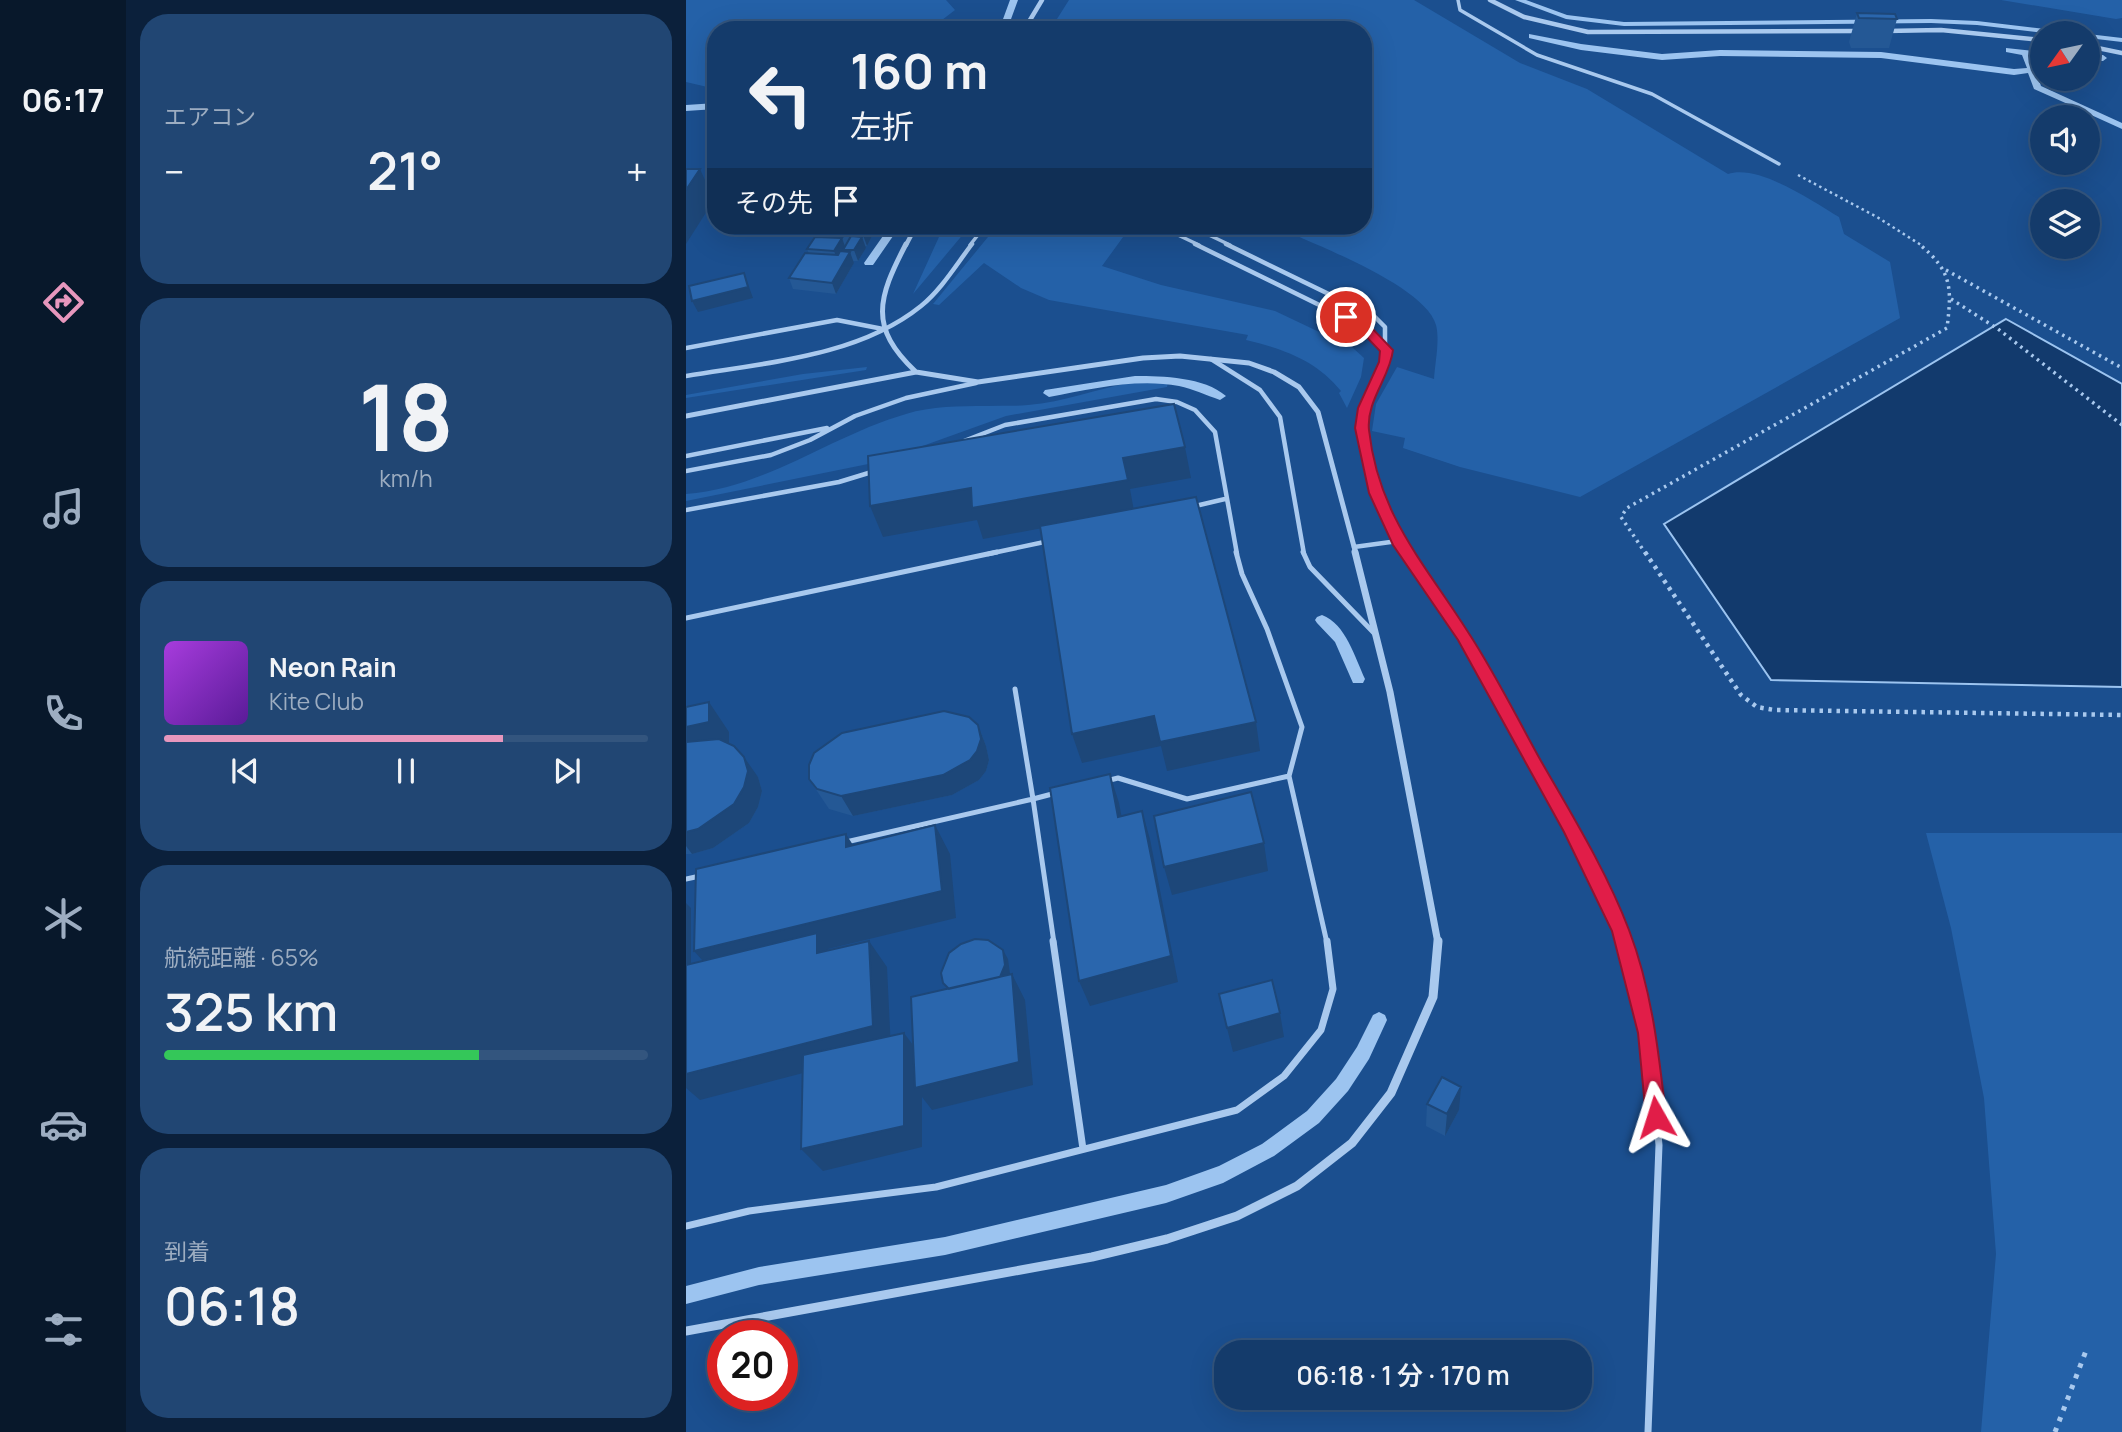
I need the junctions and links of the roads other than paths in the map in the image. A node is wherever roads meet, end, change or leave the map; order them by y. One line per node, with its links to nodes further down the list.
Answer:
1 (1042, 0): 4 (street)
2 (1457, 0): 10 (lane)
3 (1490, 0): 5 (street)
4 (1029, 21)
5 (1866, 31)
6 (1880, 31): 7 (street)
7 (2030, 39)
8 (2100, 47): 9 (street)
9 (2122, 53)
10 (1779, 164)
11 (686, 184): 12 (street)
12 (707, 184)
13 (912, 235): 17 (street)
14 (978, 235): 17 (lane)
15 (1176, 235): 19 (lane)
16 (1208, 235): 19 (lane)
17 (886, 330): 18 (lane); 21 (street); 22 (lane)
18 (686, 348)
19 (1387, 350): 34 (lane)
20 (1209, 358): 23 (street); 35 (street); 37 (lane)
21 (916, 372): 23 (street); 24 (street)
22 (686, 376)
23 (978, 382): 25 (lane)
24 (686, 416)
25 (835, 426): 27 (lane); 29 (lane)
26 (957, 444): 30 (lane)
27 (686, 456)
28 (885, 469): 31 (lane)
29 (686, 471)
30 (1225, 499): 32 (lane); 39 (lane)
31 (686, 510)
32 (1180, 510)
33 (1062, 538): 36 (lane)
34 (1398, 541): 35 (lane); 49 (lane)
35 (1354, 547): 37 (street)
36 (686, 618)
37 (1374, 633): 48 (street)
38 (1015, 688): 42 (lane)
39 (1289, 776): 40 (lane); 46 (lane)
40 (1094, 784)
41 (1069, 790): 42 (lane)
42 (1032, 799): 43 (lane); 46 (lane)
43 (833, 845)
44 (713, 873): 45 (lane)
45 (686, 879)
46 (1083, 1149): 47 (lane)
47 (686, 1226)
48 (686, 1331)
49 (1648, 1432)

